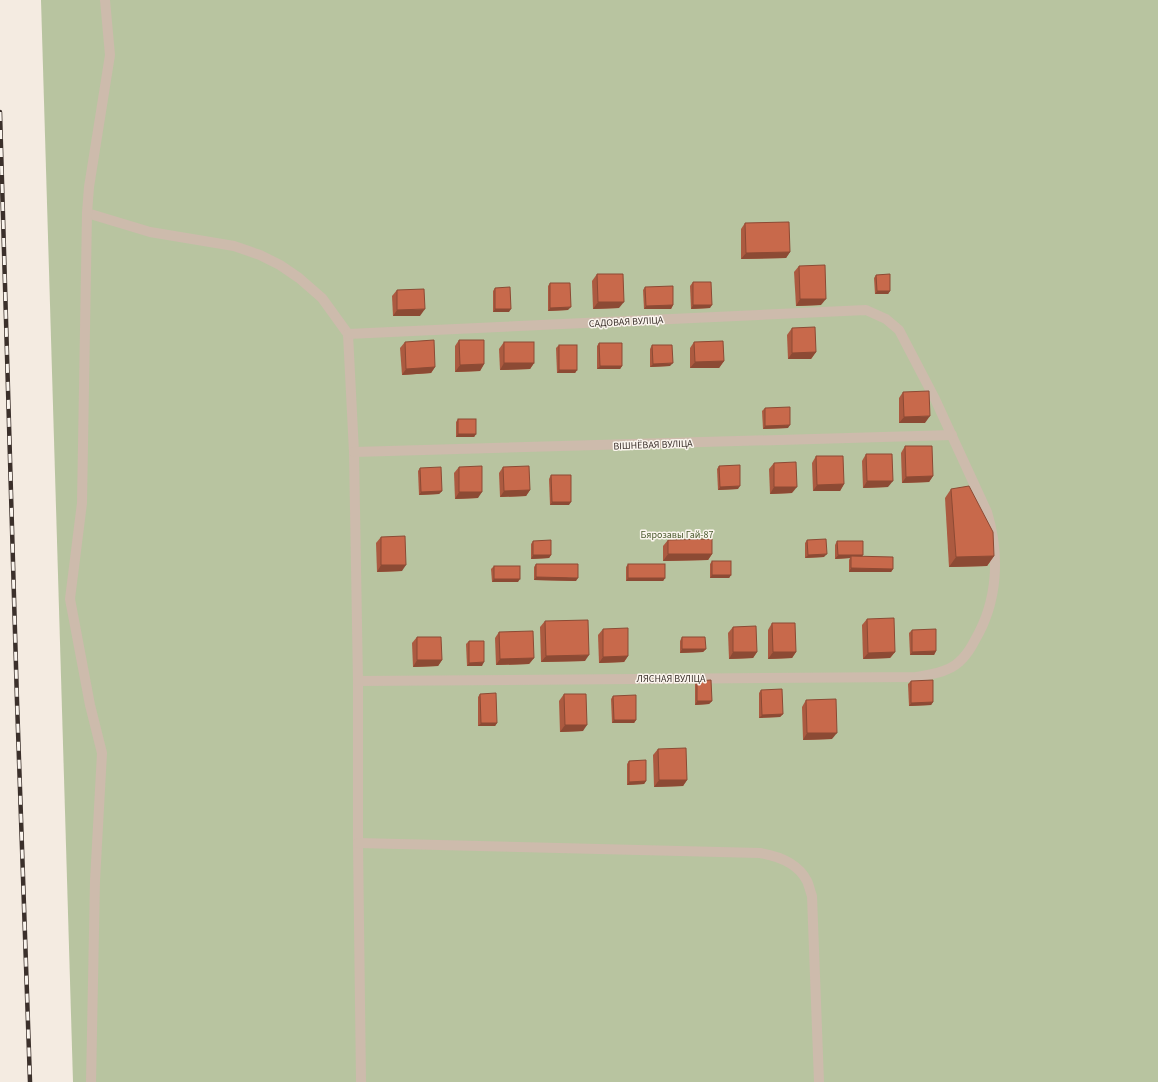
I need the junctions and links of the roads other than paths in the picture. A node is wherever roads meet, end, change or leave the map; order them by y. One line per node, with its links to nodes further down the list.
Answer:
1 (105, 0): 2 (street)
2 (87, 213): 4 (street); 9 (street)
3 (898, 330): 4 (street, САДОВАЯ ВУЛІЦА); 5 (street, ЛЯСНАЯ ВУЛІЦА)
4 (348, 334): 6 (street)
5 (952, 435): 6 (street, ВІШНЁВАЯ ВУЛІЦА); 7 (street, ЛЯСНАЯ ВУЛІЦА)
6 (354, 452): 7 (street)
7 (358, 681): 8 (street)
8 (358, 842): 10 (street); 11 (street)
9 (91, 1082)
10 (360, 1082)
11 (819, 1082)

